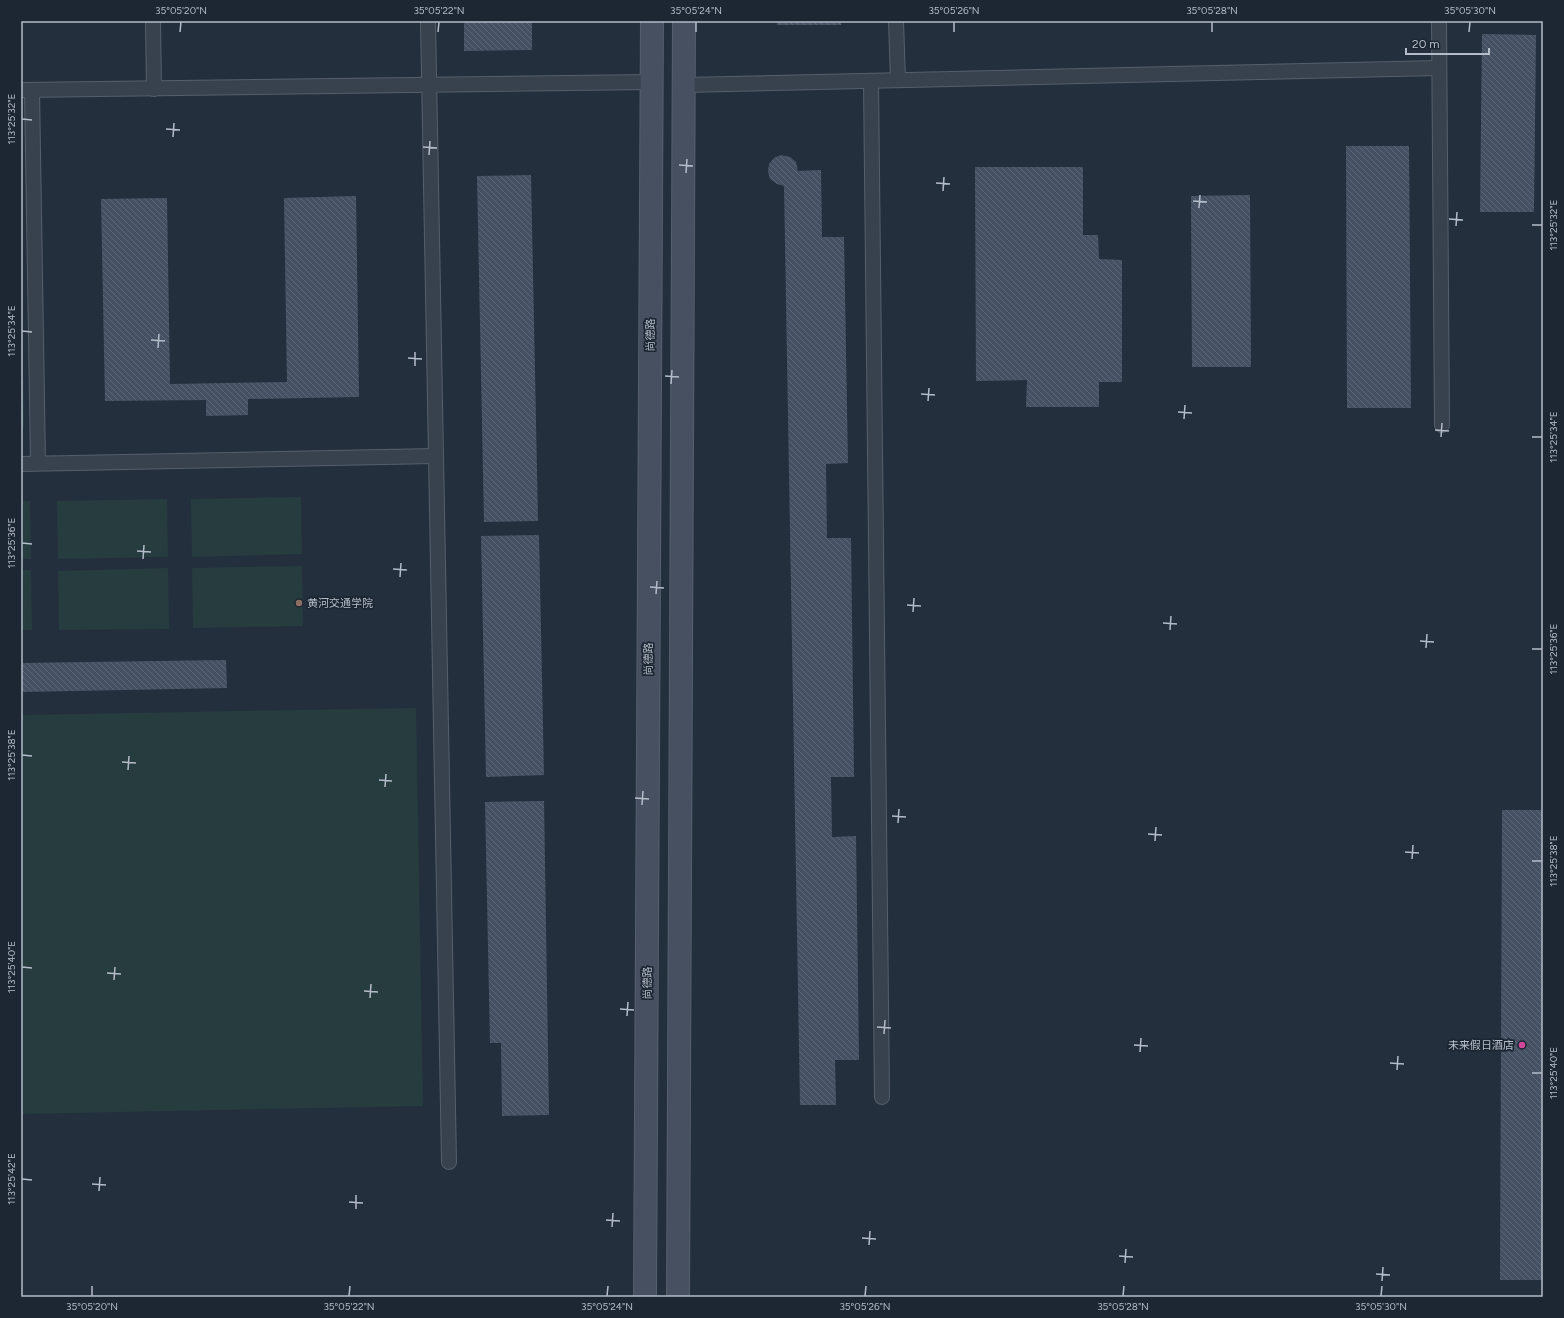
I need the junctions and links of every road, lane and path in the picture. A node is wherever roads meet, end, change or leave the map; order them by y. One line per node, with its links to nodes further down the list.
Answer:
1 (153, 21): 13 (lane)
2 (428, 21): 11 (lane)
3 (652, 21): 10 (street, 尚德路)
4 (684, 21): 12 (street)
5 (896, 21): 8 (lane)
6 (1439, 21): 7 (lane)
7 (1439, 68): 8 (lane); 15 (lane)
8 (898, 80): 9 (lane)
9 (871, 81): 12 (lane); 19 (lane)
10 (651, 82): 11 (lane); 21 (street, 尚德路)
11 (429, 85): 13 (lane); 16 (lane)
12 (684, 85): 22 (street)
13 (154, 88): 14 (lane)
14 (26, 90): 17 (lane)
15 (1442, 425)
16 (436, 456): 17 (lane); 20 (lane)
17 (38, 463): 18 (lane)
18 (21, 464)
19 (882, 1097)
20 (449, 1162)
21 (646, 1297)
22 (678, 1297)

